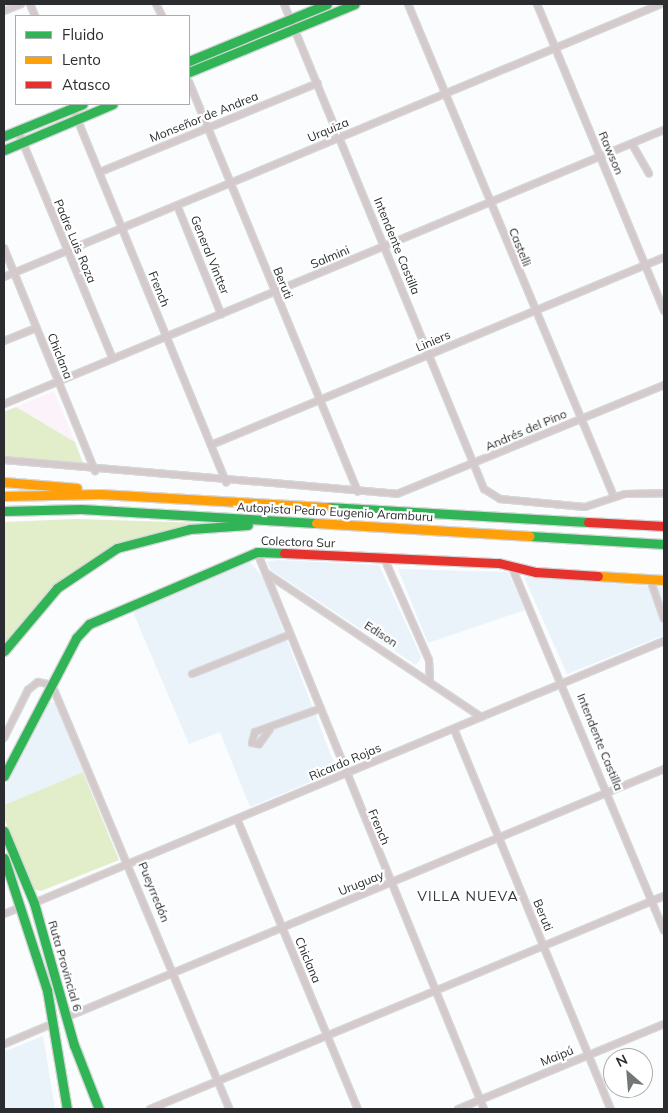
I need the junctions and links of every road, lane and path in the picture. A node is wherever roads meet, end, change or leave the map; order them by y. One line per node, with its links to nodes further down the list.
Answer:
1 (21, 4): 8 (street)
2 (284, 4): 9 (street, Intendente Castilla)
3 (327, 4): 9 (main road)
4 (355, 4): 10 (main road)
5 (408, 4): 16 (street, Castelli)
6 (536, 4): 11 (street, Rawson)
7 (661, 4): 11 (street, Urquiza)
8 (4, 11)
9 (290, 19): 10 (street, Intendente Castilla); 12 (main road)
10 (295, 28): 13 (main road); 14 (street, Intendente Castilla)
11 (555, 48): 16 (street, Urquiza); 28 (street, Rawson)
12 (190, 61)
13 (190, 72)
14 (318, 83): 20 (street, Monseñor de Andrea); 24 (street, Intendente Castilla)
15 (190, 84): 20 (street, Beruti)
16 (445, 93): 24 (street, Urquiza); 32 (street, Castelli)
17 (111, 105): 19 (main road)
18 (72, 106): 19 (street, French); 22 (main road)
19 (78, 119): 25 (main road); 29 (street, French)
20 (208, 128): 29 (street, Monseñor de Andrea); 31 (street, Beruti)
21 (664, 130): 26 (street, Salmini)
22 (18, 131): 23 (main road); 25 (street, Padre Luis Roza)
23 (4, 136)
24 (340, 137): 31 (street, Urquiza); 35 (street, Intendente Castilla)
25 (22, 142): 27 (main road); 37 (street, Padre Luis Roza)
26 (632, 144): 28 (street, Salmini); 30 (street)
27 (4, 150)
28 (600, 157): 32 (street, Salmini); 39 (street, Rawson)
29 (100, 172): 34 (street, French)
30 (649, 173)
31 (230, 183): 33 (street, Urquiza); 42 (street, Beruti)
32 (490, 203): 35 (street, Salmini); 43 (street, Castelli)
33 (177, 205): 34 (street, Urquiza); 45 (street, General Vintter)
34 (122, 228): 37 (street, Urquiza); 47 (street, French)
35 (385, 246): 42 (street, Salmini); 49 (street, Intendente Castilla)
36 (4, 248): 40 (street, Chiclana)
37 (67, 250): 40 (street, Urquiza); 50 (street, Padre Luis Roza)
38 (664, 257): 39 (street, Liniers)
39 (645, 265): 43 (street, Liniers); 44 (street, Rawson)
40 (14, 273): 41 (street, Urquiza); 46 (street, Chiclana)
41 (4, 277)
42 (275, 292): 45 (street, Salmini); 53 (street, Beruti)
43 (534, 311): 49 (street, Liniers); 55 (street, Castelli)
44 (664, 311)
45 (221, 314): 47 (street, Salmini)
46 (36, 328): 48 (street); 51 (street, Chiclana)
47 (167, 337): 50 (street, Salmini); 56 (street, French)
48 (4, 341)
49 (429, 355): 53 (street, Liniers); 58 (street, Intendente Castilla)
50 (112, 359): 51 (street, Salmini)
51 (58, 382): 54 (street, Salmini); 59 (street, Chiclana)
52 (664, 385): 55 (street, Andrés del Pino)
53 (320, 400): 56 (street, Liniers); 62 (street, Beruti)
54 (4, 404)
55 (581, 419): 58 (street, Andrés del Pino); 66 (street, Castelli)
56 (211, 446): 61 (street, French)
57 (4, 460): 59 (street)
58 (473, 465): 62 (street, Andrés del Pino); 66 (street, Intendente Castilla)
59 (95, 471): 61 (street)
60 (4, 482): 64 (main road)
61 (226, 482): 62 (street)
62 (358, 492)
63 (664, 493): 66 (street)
64 (100, 494): 65 (main road, Autopista Pedro Eugenio Aramburu); 69 (main road, Autopista Pedro Eugenio Aramburu)
65 (4, 496)
66 (614, 497)
67 (4, 511): 68 (main road, Autopista Pedro Eugenio Aramburu)
68 (331, 524): 70 (main road, Autopista Pedro Eugenio Aramburu); 80 (main road)
69 (662, 526)
70 (664, 544)
71 (257, 552): 72 (main road, Colectora Sur); 74 (street, French); 84 (main road, Colectora Sur)
72 (384, 558): 73 (main road, Colectora Sur); 82 (street)
73 (511, 565): 75 (main road, Colectora Sur); 83 (street, Intendente Castilla)
74 (266, 574): 78 (street, French); 82 (street, Edison)
75 (650, 579): 76 (main road, Colectora Sur); 77 (street)
76 (664, 580)
77 (664, 619)
78 (289, 635): 81 (street); 85 (street, French)
79 (664, 641): 83 (street, Ricardo Rojas)
80 (4, 651)
81 (192, 674)
82 (430, 680): 86 (street, Edison)
83 (563, 682): 86 (street, Ricardo Rojas); 93 (street, Intendente Castilla)
84 (52, 685): 89 (street); 92 (main road, Colectora Sur); 98 (street, Pueyrredón)
85 (319, 709): 87 (street); 91 (street, French)
86 (481, 716): 88 (street, Ricardo Rojas)
87 (270, 729)
88 (454, 729): 91 (street, Ricardo Rojas); 96 (street, Beruti)
89 (4, 738)
90 (664, 769): 93 (street, Uruguay)
91 (345, 775): 94 (street, Ricardo Rojas); 99 (street, French)
92 (4, 776)
93 (608, 792): 96 (street, Uruguay); 101 (street, Intendente Castilla)
94 (238, 819): 98 (street, Ricardo Rojas); 105 (street, Chiclana)
95 (4, 830): 102 (main road, Ruta Provincial 6)
96 (499, 838): 99 (street, Uruguay); 107 (street, Beruti)
97 (4, 858): 103 (main road, Ruta Provincial 6)
98 (130, 864): 102 (street, Ricardo Rojas); 108 (street, Pueyrredón)
99 (390, 883): 105 (street, Uruguay); 109 (street, French)
100 (664, 896): 101 (street)
101 (652, 901): 106 (street, Intendente Castilla); 107 (street)
102 (34, 903): 110 (main road, Ruta Provincial 6)
103 (22, 907): 104 (street); 111 (main road, Ruta Provincial 6)
104 (4, 914)
105 (282, 927): 108 (street, Uruguay); 113 (street, Chiclana)
106 (664, 930)
107 (544, 946): 109 (street); 115 (street, Beruti)
108 (174, 972): 110 (street, Uruguay); 116 (street, Pueyrredón)
109 (435, 991): 113 (street); 117 (street, French)
110 (66, 1017): 119 (main road, Ruta Provincial 6)
111 (54, 1023): 114 (street); 118 (main road, Ruta Provincial 6)
112 (664, 1024): 115 (street, Maipú)
113 (327, 1036): 116 (street); 122 (street, Chiclana)
114 (4, 1044)
115 (588, 1056): 117 (street, Maipú); 125 (street, Beruti)
116 (218, 1081): 120 (street); 121 (street, Pueyrredón)
117 (480, 1100): 123 (street, Maipú); 124 (street, French)
118 (67, 1109)
119 (98, 1109)
120 (150, 1109)
121 (230, 1109)
122 (358, 1109)
123 (458, 1109)
124 (484, 1109)
125 (611, 1109)

